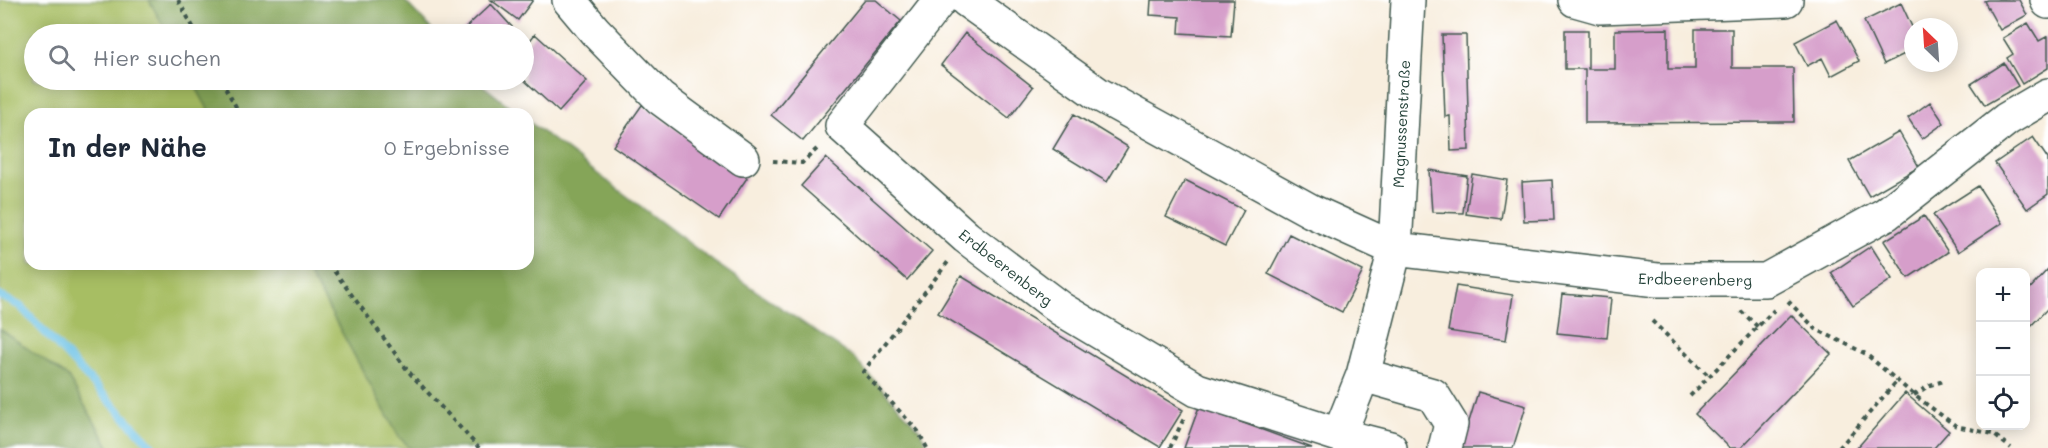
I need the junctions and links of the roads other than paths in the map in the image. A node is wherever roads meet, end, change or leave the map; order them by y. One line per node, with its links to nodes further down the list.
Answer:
1 (569, 0): 8 (street)
2 (940, 0): 11 (street, Erdbeerenberg)
3 (966, 0): 9 (street, Erdbeerenberg)
4 (1408, 0): 9 (street, Magnussenstraße)
5 (1575, 0): 6 (street)
6 (1786, 0)
7 (2048, 95): 9 (street, Erdbeerenberg)
8 (743, 159)
9 (1395, 249): 10 (street)
10 (1363, 375): 11 (street); 13 (street)
11 (1339, 435): 12 (street, Erdbeerenberg)
12 (1390, 448)
13 (1444, 448)

